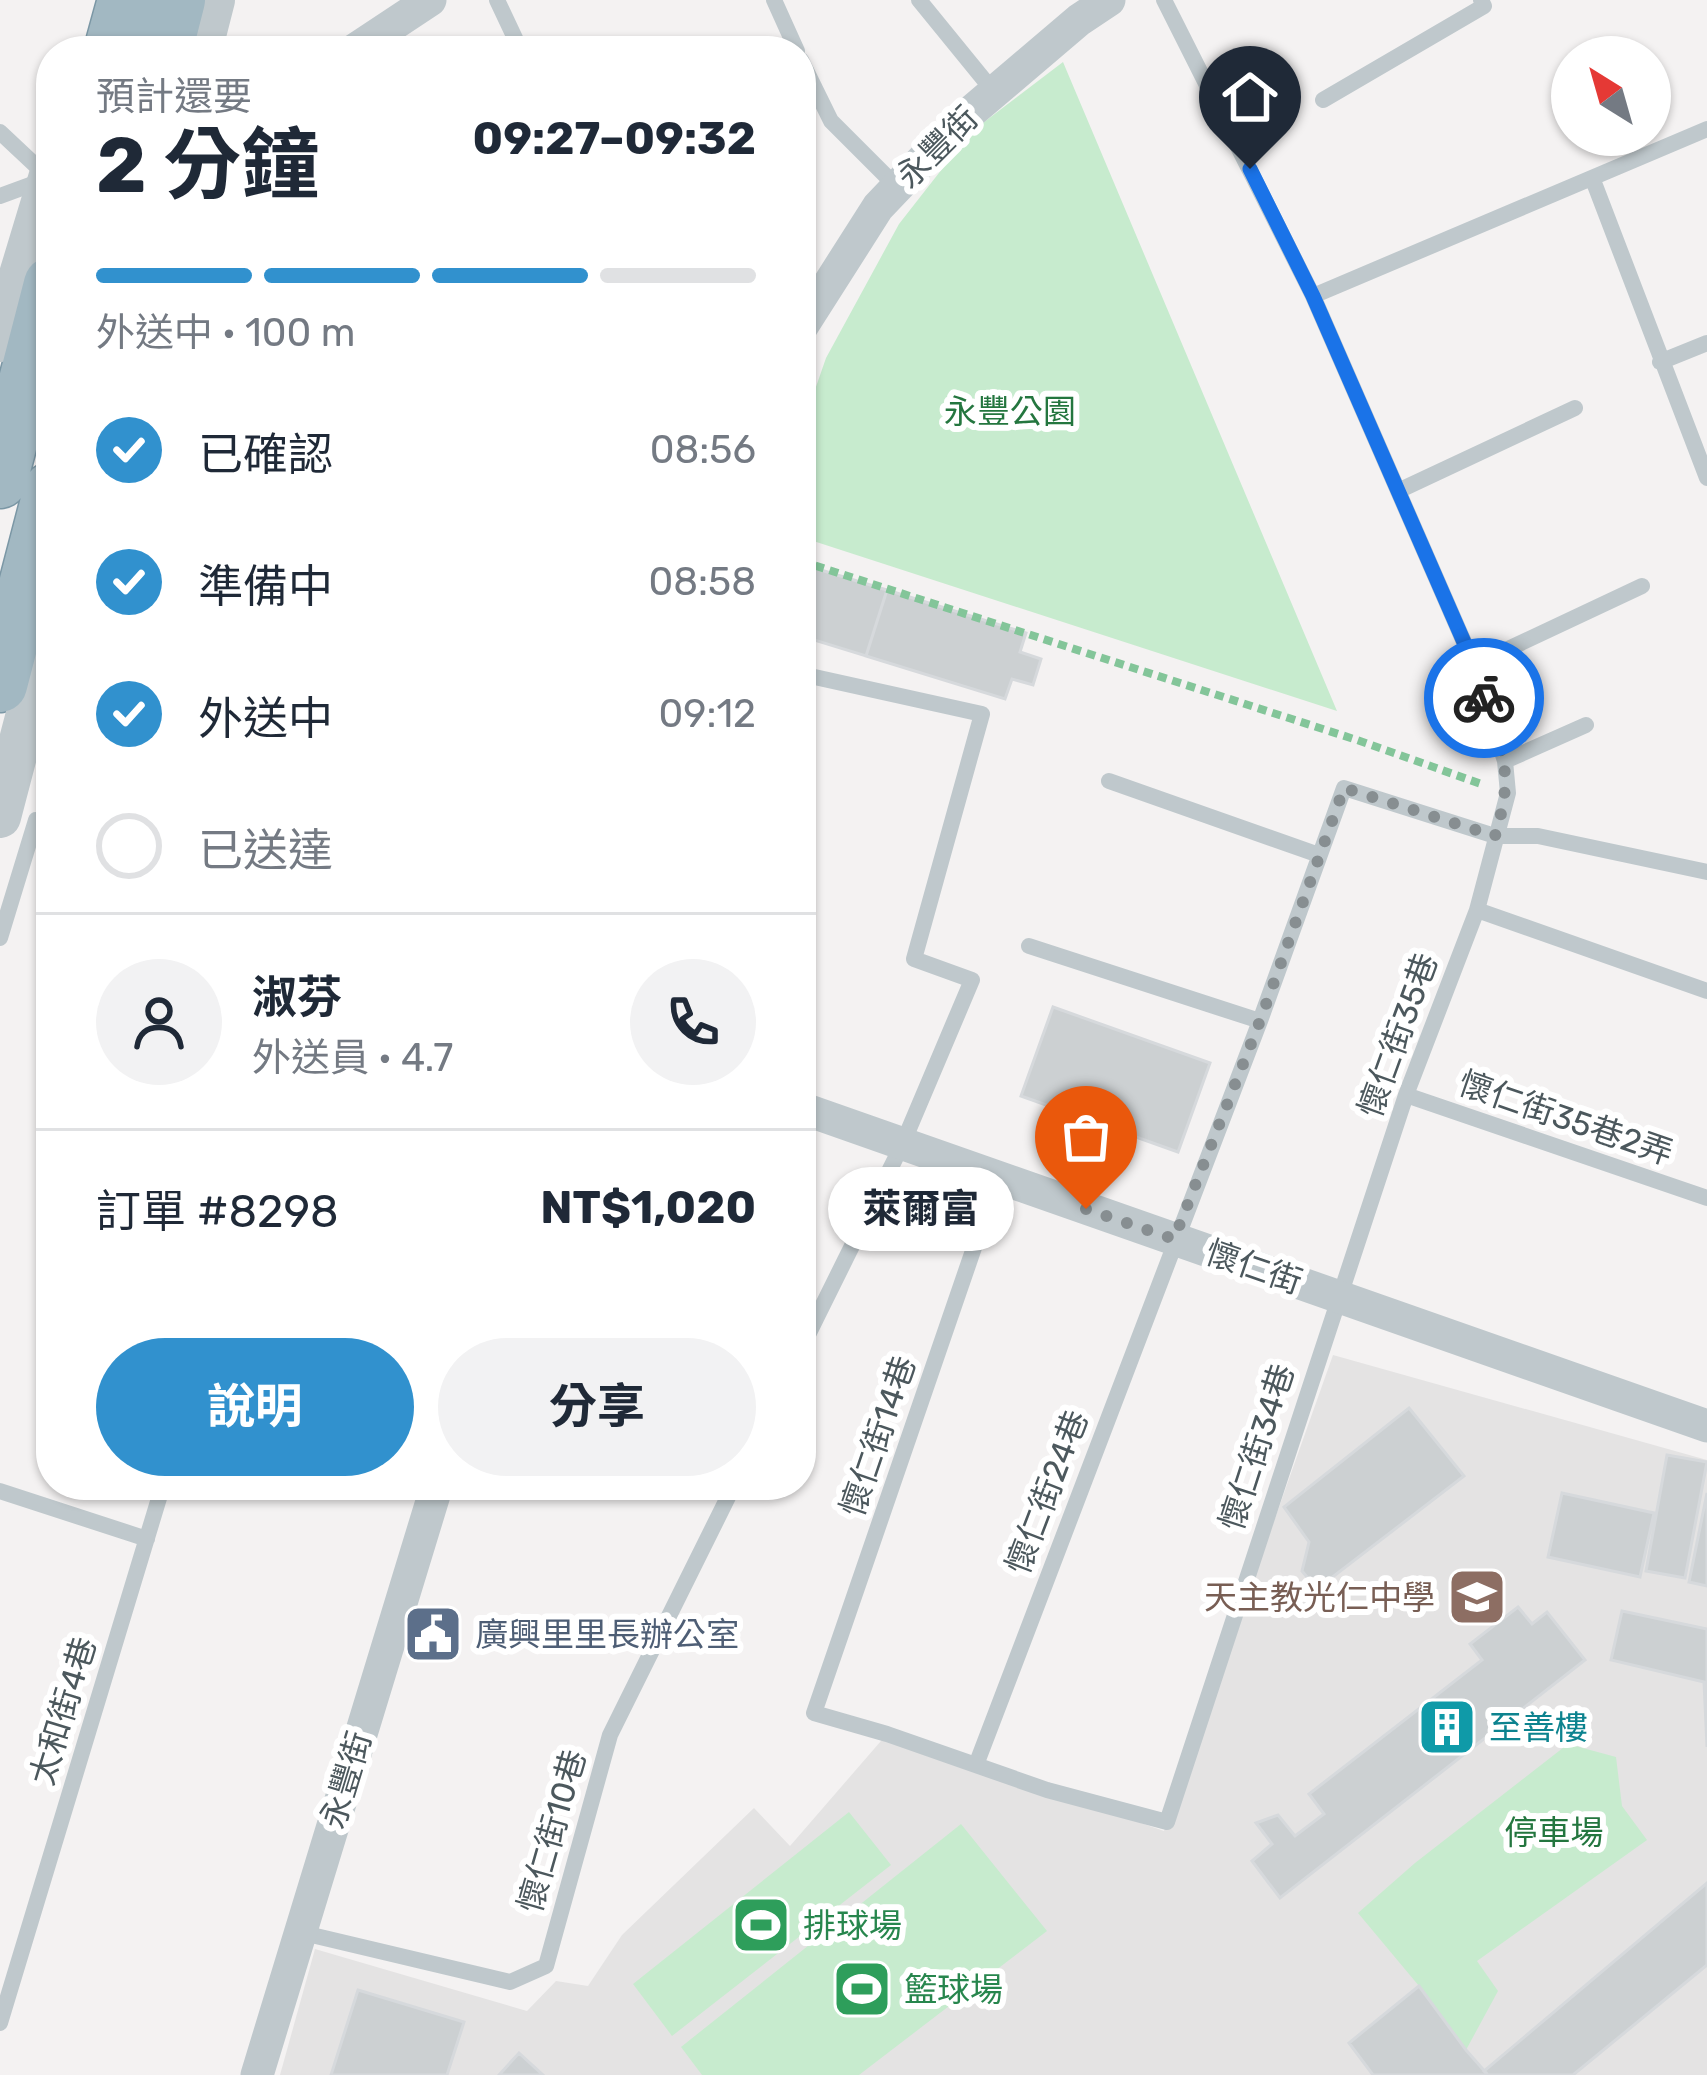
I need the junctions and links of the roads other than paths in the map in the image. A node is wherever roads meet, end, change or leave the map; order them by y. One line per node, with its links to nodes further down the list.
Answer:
1 (98, 0): 12 (street)
2 (124, 0): 13 (highway)
3 (178, 0): 14 (highway)
4 (214, 0): 15 (street)
5 (430, 0): 16 (street)
6 (497, 0): 17 (lane)
7 (774, 0): 18 (lane)
8 (919, 0): 19 (lane)
9 (1109, 0): 19 (street, 永豐街)
10 (1164, 0): 30 (lane)
11 (1481, 0): 21 (lane)
12 (88, 36)
13 (115, 36)
14 (169, 36)
15 (205, 36)
16 (376, 36)
17 (514, 36)
18 (787, 36)
19 (994, 92): 27 (street, 永豐街)
20 (816, 94): 27 (lane)
21 (1323, 100)
22 (1707, 129): 25 (lane)
23 (0, 132): 24 (lane)
24 (36, 164)
25 (1594, 180): 30 (lane); 35 (lane)
26 (36, 182): 28 (lane)
27 (897, 187): 31 (street, 永豐街)
28 (0, 196)
29 (36, 222): 32 (street)
30 (1313, 296): 39 (lane)
31 (816, 304)
32 (0, 341)
33 (36, 342): 38 (highway)
34 (1707, 343): 35 (lane)
35 (1660, 362): 37 (lane)
36 (1575, 408): 39 (lane)
37 (1707, 478)
38 (0, 481)
39 (1398, 491): 42 (lane)
40 (36, 547): 45 (highway)
41 (1642, 586): 42 (lane)
42 (1474, 665): 47 (lane)
43 (816, 677): 61 (lane)
44 (36, 679): 49 (street)
45 (0, 685)
46 (1586, 725): 47 (lane)
47 (1504, 761): 51 (lane, 懷仁街35巷)
48 (1108, 781): 52 (lane)
49 (0, 817)
50 (36, 820): 55 (lane)
51 (1495, 836): 52 (lane, 懷仁街24巷); 53 (lane); 54 (lane, 懷仁街35巷)
52 (1319, 855): 58 (lane, 懷仁街24巷)
53 (1707, 872)
54 (1477, 910): 57 (lane); 59 (lane, 懷仁街35巷)
55 (0, 938)
56 (1029, 946): 58 (lane)
57 (1707, 991)
58 (1260, 1021): 64 (lane, 懷仁街24巷)
59 (1406, 1096): 63 (lane, 懷仁街35巷2弄); 65 (lane, 懷仁街35巷)
60 (816, 1113): 61 (street, 懷仁街)
61 (903, 1143): 62 (street, 懷仁街); 66 (lane)
62 (998, 1178): 64 (street, 懷仁街); 73 (lane, 懷仁街14巷)
63 (1707, 1198)
64 (1174, 1239): 65 (street, 懷仁街); 73 (lane, 懷仁街24巷)
65 (1338, 1297): 67 (street, 懷仁街); 73 (lane, 懷仁街34巷)
66 (816, 1319)
67 (1707, 1426)
68 (0, 1491): 72 (lane)
69 (159, 1500): 72 (lane, 太和街4巷)
70 (432, 1500): 74 (street, 永豐街)
71 (727, 1500): 74 (lane, 懷仁街10巷)
72 (147, 1539): 75 (lane, 太和街4巷)
73 (976, 1765)
74 (299, 1932): 76 (street, 永豐街)
75 (0, 2023)
76 (257, 2075)

